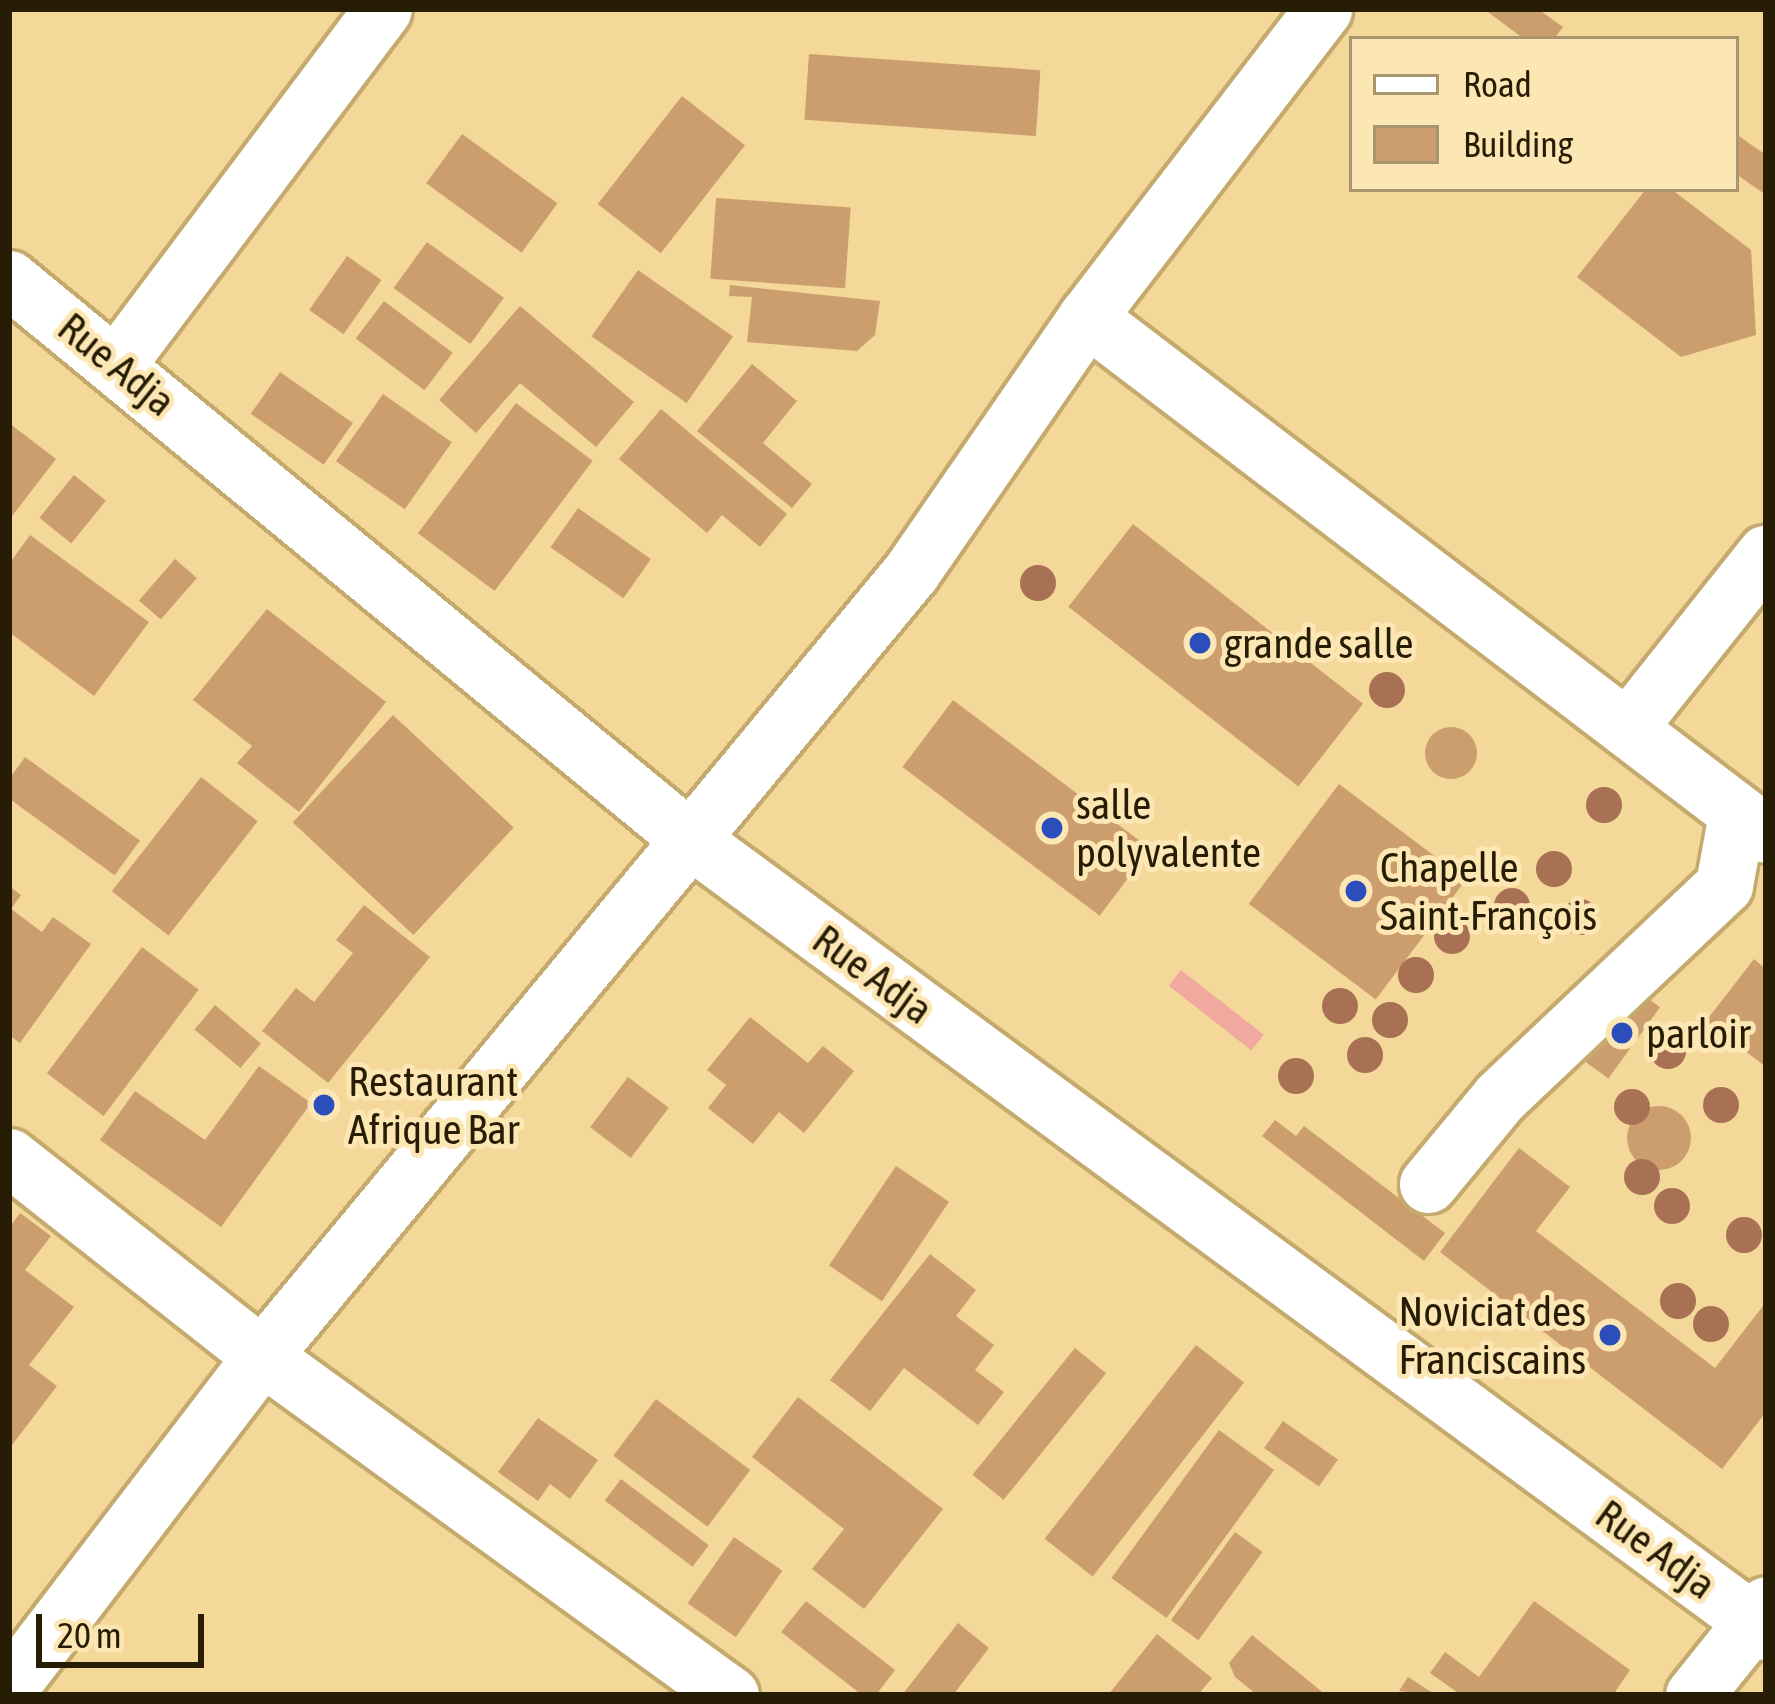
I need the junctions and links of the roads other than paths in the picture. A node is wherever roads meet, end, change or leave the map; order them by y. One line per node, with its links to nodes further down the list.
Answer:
1 (382, 9): 5 (street)
2 (1323, 9): 4 (street)
3 (9, 279): 5 (street, Rue Adja)
4 (1087, 317): 7 (street); 9 (street)
5 (118, 362): 9 (street, Rue Adja)
6 (1766, 553): 7 (street)
7 (1627, 728): 8 (street)
8 (1752, 824): 11 (street)
9 (687, 837): 12 (street); 13 (street, Rue Adja)
10 (9, 1157): 12 (street)
11 (1428, 1184)
12 (262, 1356): 14 (street); 15 (street)
13 (1762, 1619): 16 (street)
14 (9, 1687)
15 (730, 1695)
16 (1694, 1695)

